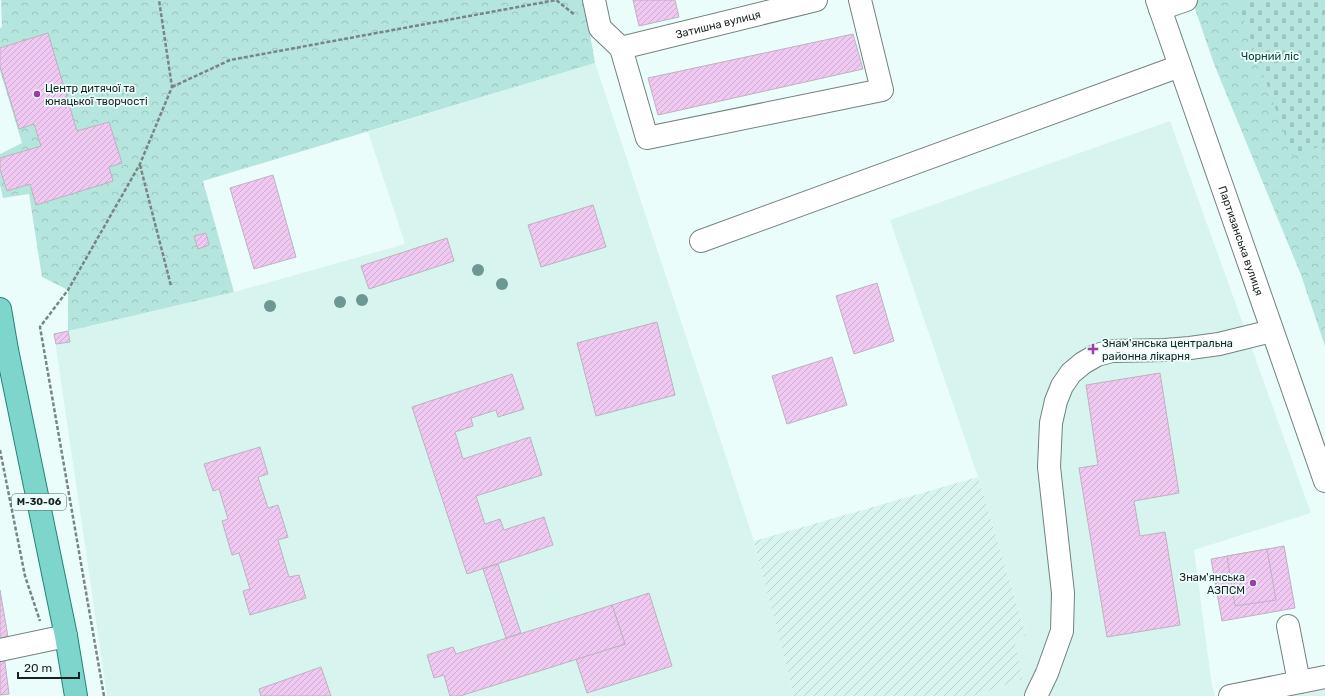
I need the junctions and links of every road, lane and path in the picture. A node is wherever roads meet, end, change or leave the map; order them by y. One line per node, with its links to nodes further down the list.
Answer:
1 (159, 0): 10 (path)
2 (594, 0): 8 (street)
3 (816, 0): 8 (street, Затишна вулиця)
4 (860, 0): 8 (street)
5 (1186, 0): 6 (street)
6 (1158, 4): 9 (street, Партизанська вулиця)
7 (580, 18): 10 (path)
8 (621, 48)
9 (1180, 66): 12 (street); 15 (street, Партизанська вулиця)
10 (172, 87): 11 (path)
11 (140, 164): 13 (path); 24 (path)
12 (701, 242)
13 (171, 286)
14 (0, 309): 19 (main road, М-30-06)
15 (1272, 331): 17 (street, Партизанська вулиця); 25 (street)
16 (0, 450): 19 (path)
17 (1325, 481)
18 (1288, 626): 22 (street)
19 (56, 638): 20 (street); 23 (main road, М-30-06)
20 (0, 650)
21 (1325, 677): 22 (street)
22 (1299, 682): 26 (street)
23 (76, 696)
24 (104, 696)
25 (1036, 696)
26 (1230, 696)

